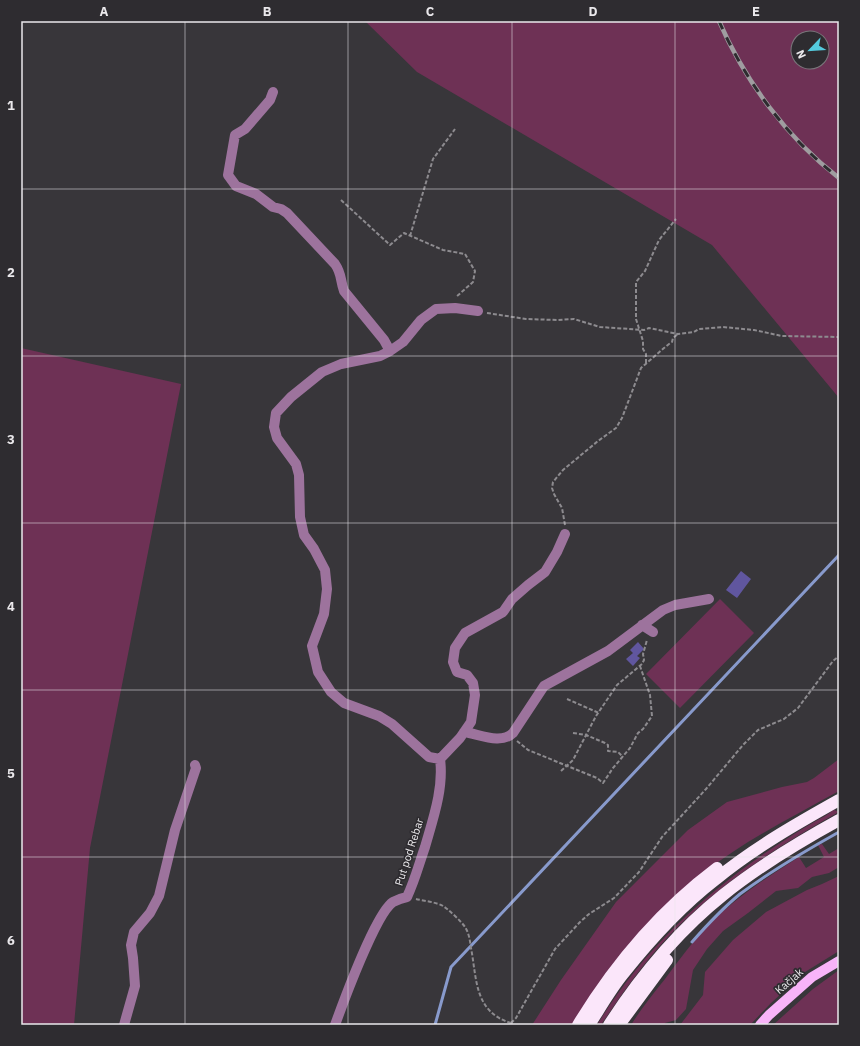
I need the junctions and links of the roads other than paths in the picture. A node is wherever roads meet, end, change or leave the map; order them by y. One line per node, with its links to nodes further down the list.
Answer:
1 (273, 92): 3 (street)
2 (478, 311): 3 (street)
3 (390, 351): 7 (street)
4 (565, 534): 6 (street)
5 (709, 599): 6 (street)
6 (464, 732): 7 (street)
7 (440, 759): 15 (street, Put pod Rebar)
8 (195, 766): 14 (street)
9 (839, 800): 11 (highway)
10 (839, 820): 12 (highway)
11 (758, 848): 16 (highway); 17 (highway)
12 (698, 917): 18 (highway); 19 (highway)
13 (839, 961): 20 (main road, Kačjak)
14 (124, 1025)
15 (334, 1025)
16 (578, 1025)
17 (589, 1025)
18 (609, 1025)
19 (619, 1025)
20 (760, 1025)

